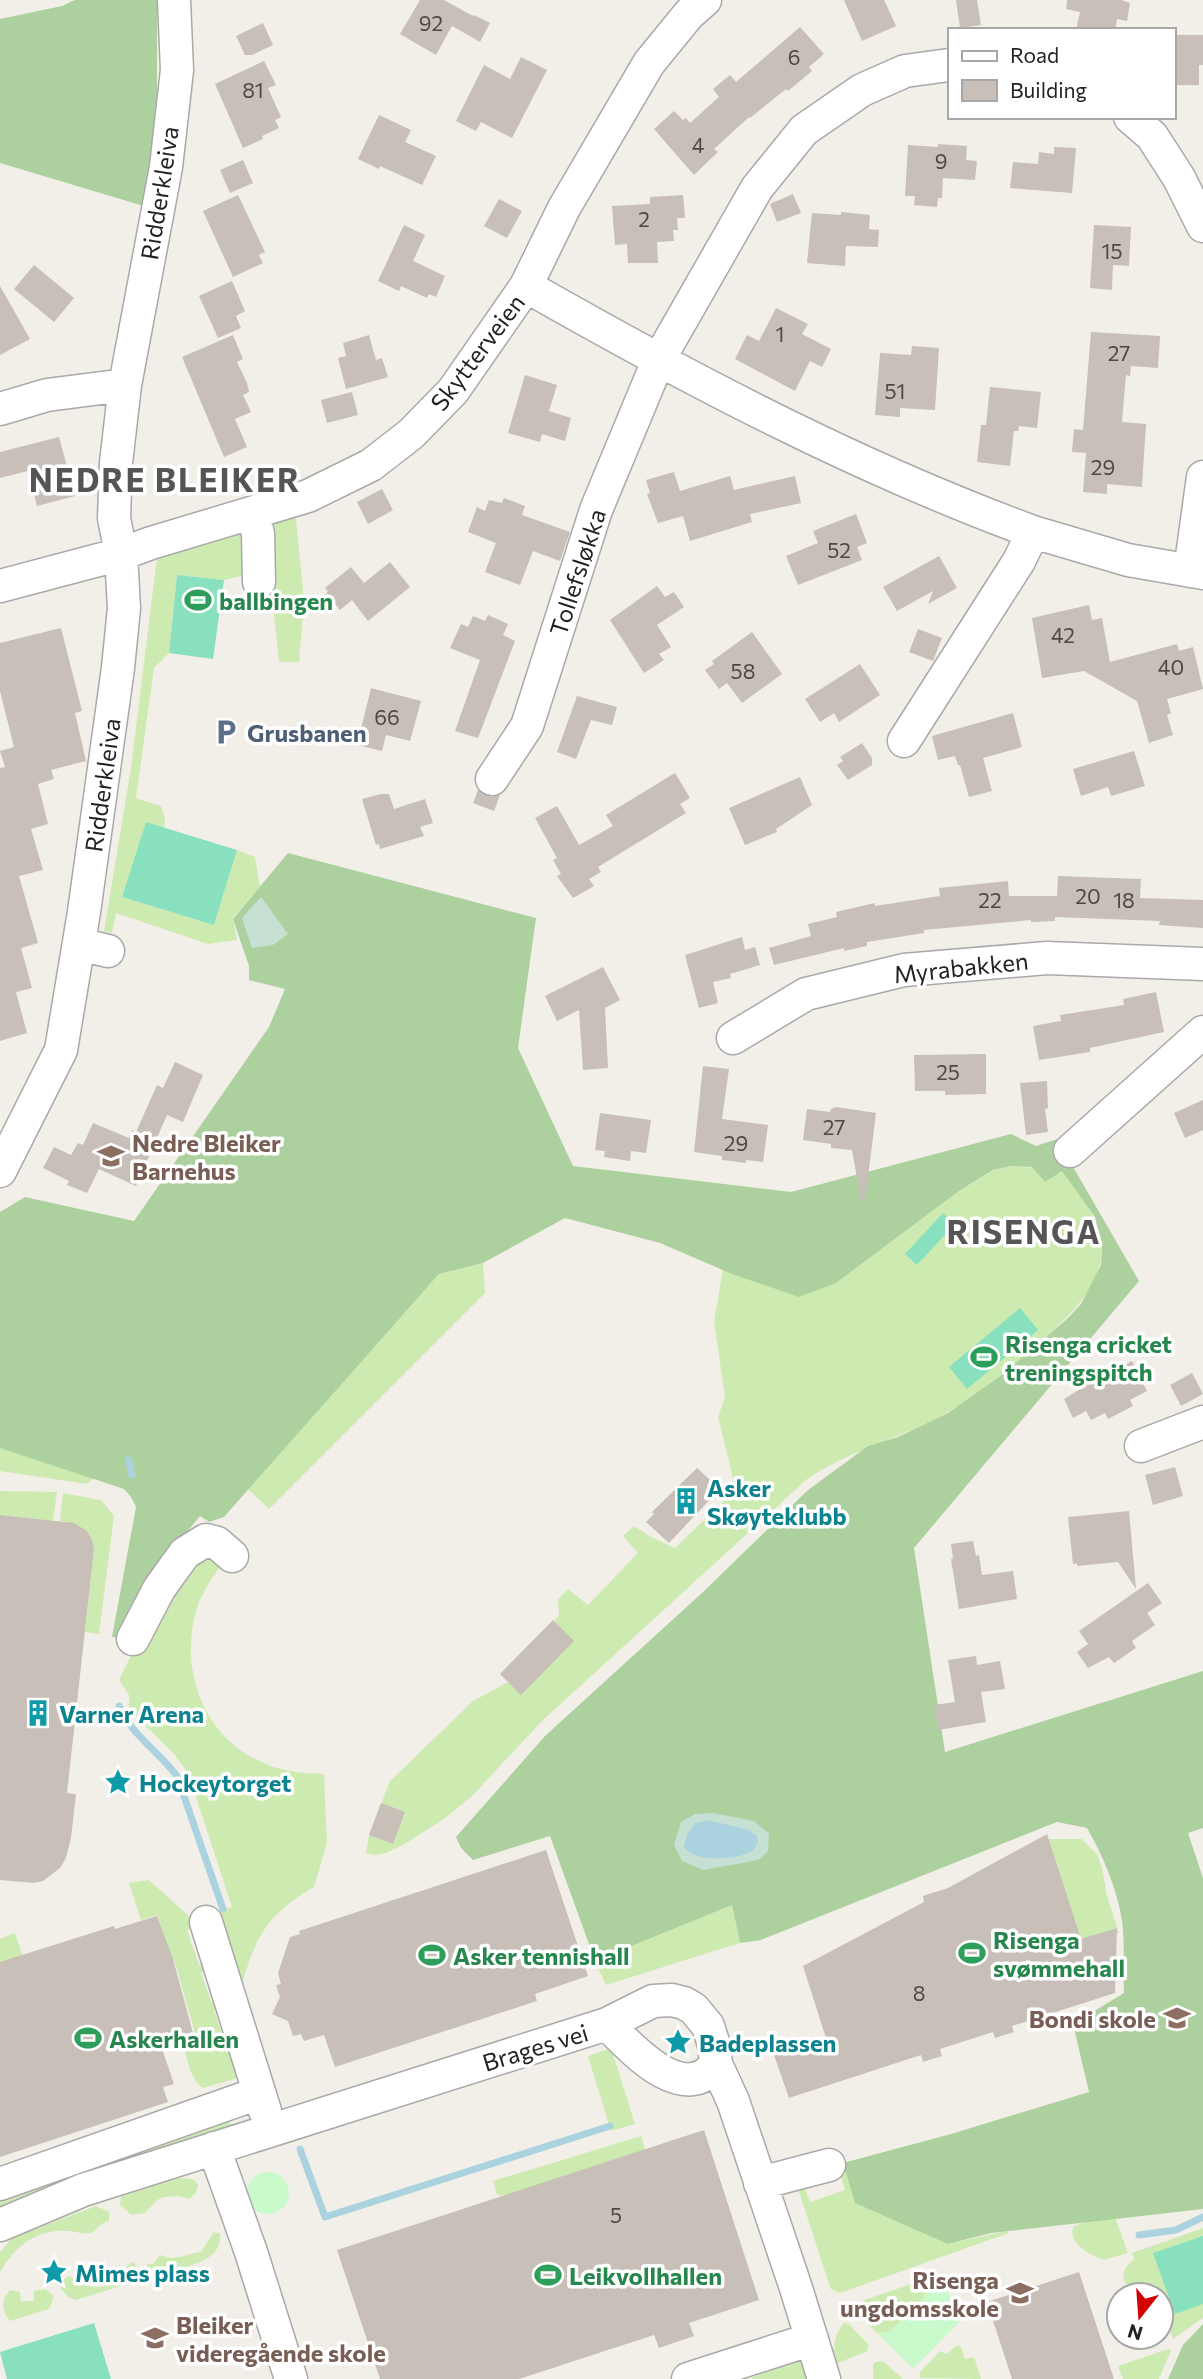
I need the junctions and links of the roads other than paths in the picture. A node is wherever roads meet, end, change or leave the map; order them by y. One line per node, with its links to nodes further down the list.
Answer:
1 (174, 0): 8 (street, Ridderkleiva)
2 (705, 0): 6 (street, Skytterveien)
3 (948, 65): 7 (street, Tollefsløkka)
4 (1132, 119): 5 (street)
5 (1203, 226)
6 (526, 286): 7 (street); 11 (street, Skytterveien)
7 (658, 361): 12 (street); 18 (street, Tollefsløkka)
8 (125, 384): 9 (street); 13 (street, Ridderkleiva)
9 (0, 409)
10 (1203, 477): 14 (street)
11 (253, 513): 13 (street, Skytterveien); 15 (street)
12 (1033, 532): 14 (street); 17 (street)
13 (121, 554): 16 (street, Skytterveien); 23 (street, Ridderkleiva)
14 (1197, 572)
15 (259, 582)
16 (0, 586)
17 (904, 741)
18 (492, 779)
19 (1203, 964): 21 (street, Myrabakken)
20 (1203, 1032): 22 (street)
21 (733, 1038)
22 (1070, 1150)
23 (0, 1171)
24 (1203, 1422): 25 (street)
25 (1141, 1446)
26 (210, 1541): 27 (street)
27 (133, 1639)
28 (206, 1922): 31 (street)
29 (607, 2024): 30 (street); 30 (street, Brages vei); 32 (street, Brages vei)
30 (716, 2064): 35 (street, Brages vei)
31 (259, 2093): 32 (street); 36 (street)
32 (272, 2130): 33 (street, Brages vei)
33 (214, 2148): 37 (street, Brages vei); 39 (street)
34 (829, 2165): 35 (street)
35 (760, 2183): 38 (street, Brages vei)
36 (0, 2184)
37 (0, 2225)
38 (812, 2339): 40 (street); 41 (street, Brages vei)
39 (291, 2379)
40 (688, 2379)
41 (824, 2379)

